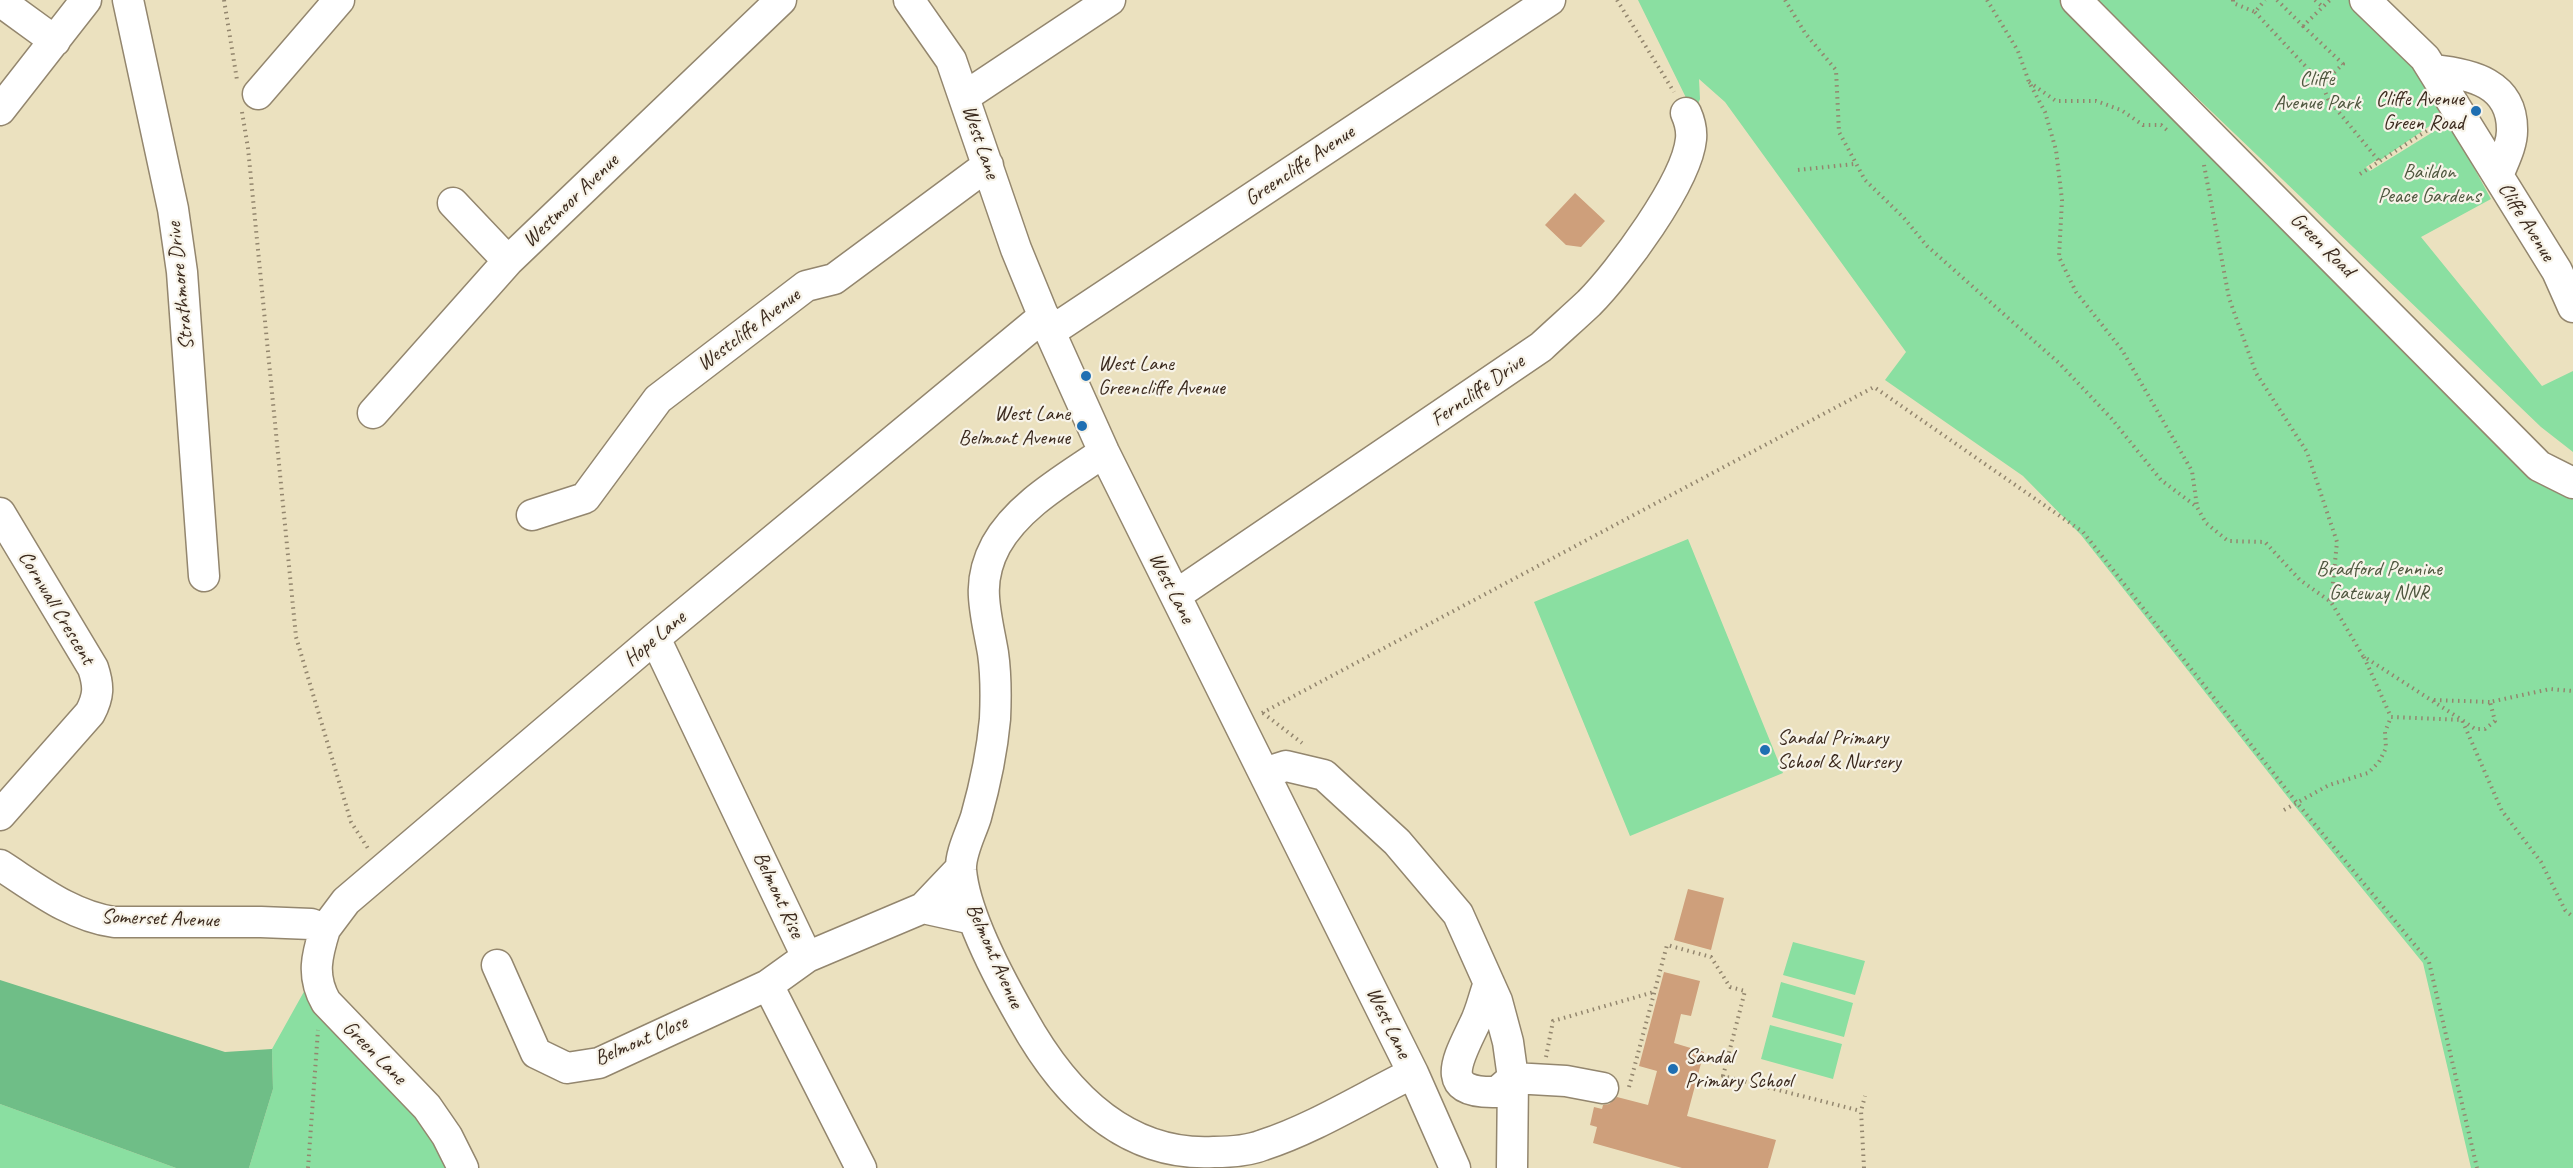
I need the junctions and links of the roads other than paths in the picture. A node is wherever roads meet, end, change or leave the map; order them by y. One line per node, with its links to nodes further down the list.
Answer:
1 (86, 0): 11 (street)
2 (128, 0): 28 (street, Strathmore Drive)
3 (339, 0): 13 (street)
4 (781, 0): 20 (street, Westmoor Avenue)
5 (909, 0): 14 (street, West Lane)
6 (1110, 0): 14 (street)
7 (1550, 0): 22 (street, Greencliffe Avenue)
8 (2076, 0): 25 (street, Green Road)
9 (2365, 0): 12 (street, Cliffe Avenue)
10 (0, 1): 11 (street)
11 (55, 41): 15 (street)
12 (2433, 70): 18 (street, Cliffe Avenue); 18 (street)
13 (246, 96)
14 (964, 97): 17 (street, West Lane)
15 (0, 110)
16 (1686, 113): 29 (street, Ferncliffe Drive)
17 (988, 165): 22 (street, West Lane); 27 (street, Westcliffe Avenue)
18 (2498, 176): 21 (street, Cliffe Avenue)
19 (453, 203): 20 (street)
20 (508, 261): 23 (street, Westmoor Avenue)
21 (2573, 307)
22 (1047, 324): 24 (street, West Lane); 30 (street, Hope Lane)
23 (373, 413)
24 (1104, 452): 29 (street, West Lane); 34 (street, Belmont Avenue)
25 (2573, 483)
26 (0, 513): 32 (street, Cornwall Crescent)
27 (532, 515)
28 (204, 576)
29 (1176, 595): 31 (street, West Lane)
30 (656, 638): 37 (street, Hope Lane); 38 (street, Belmont Rise)
31 (1264, 773): 40 (street); 42 (street, West Lane)
32 (0, 815)
33 (0, 865): 37 (street, Somerset Avenue)
34 (961, 868): 35 (street); 36 (street, Belmont Avenue)
35 (923, 908): 36 (street); 38 (street)
36 (973, 919): 45 (street, Belmont Avenue)
37 (325, 929): 46 (street, Green Lane)
38 (807, 957): 41 (street, Belmont Rise)
39 (497, 964): 41 (street, Belmont Close)
40 (1489, 983): 43 (street); 43 (street)
41 (768, 985): 47 (street)
42 (1413, 1073): 45 (street, Belmont Avenue); 48 (street, West Lane)
43 (1512, 1077): 44 (street); 49 (street)
44 (1603, 1088)
45 (1160, 1158)
46 (463, 1168)
47 (861, 1168)
48 (1455, 1168)
49 (1512, 1168)

